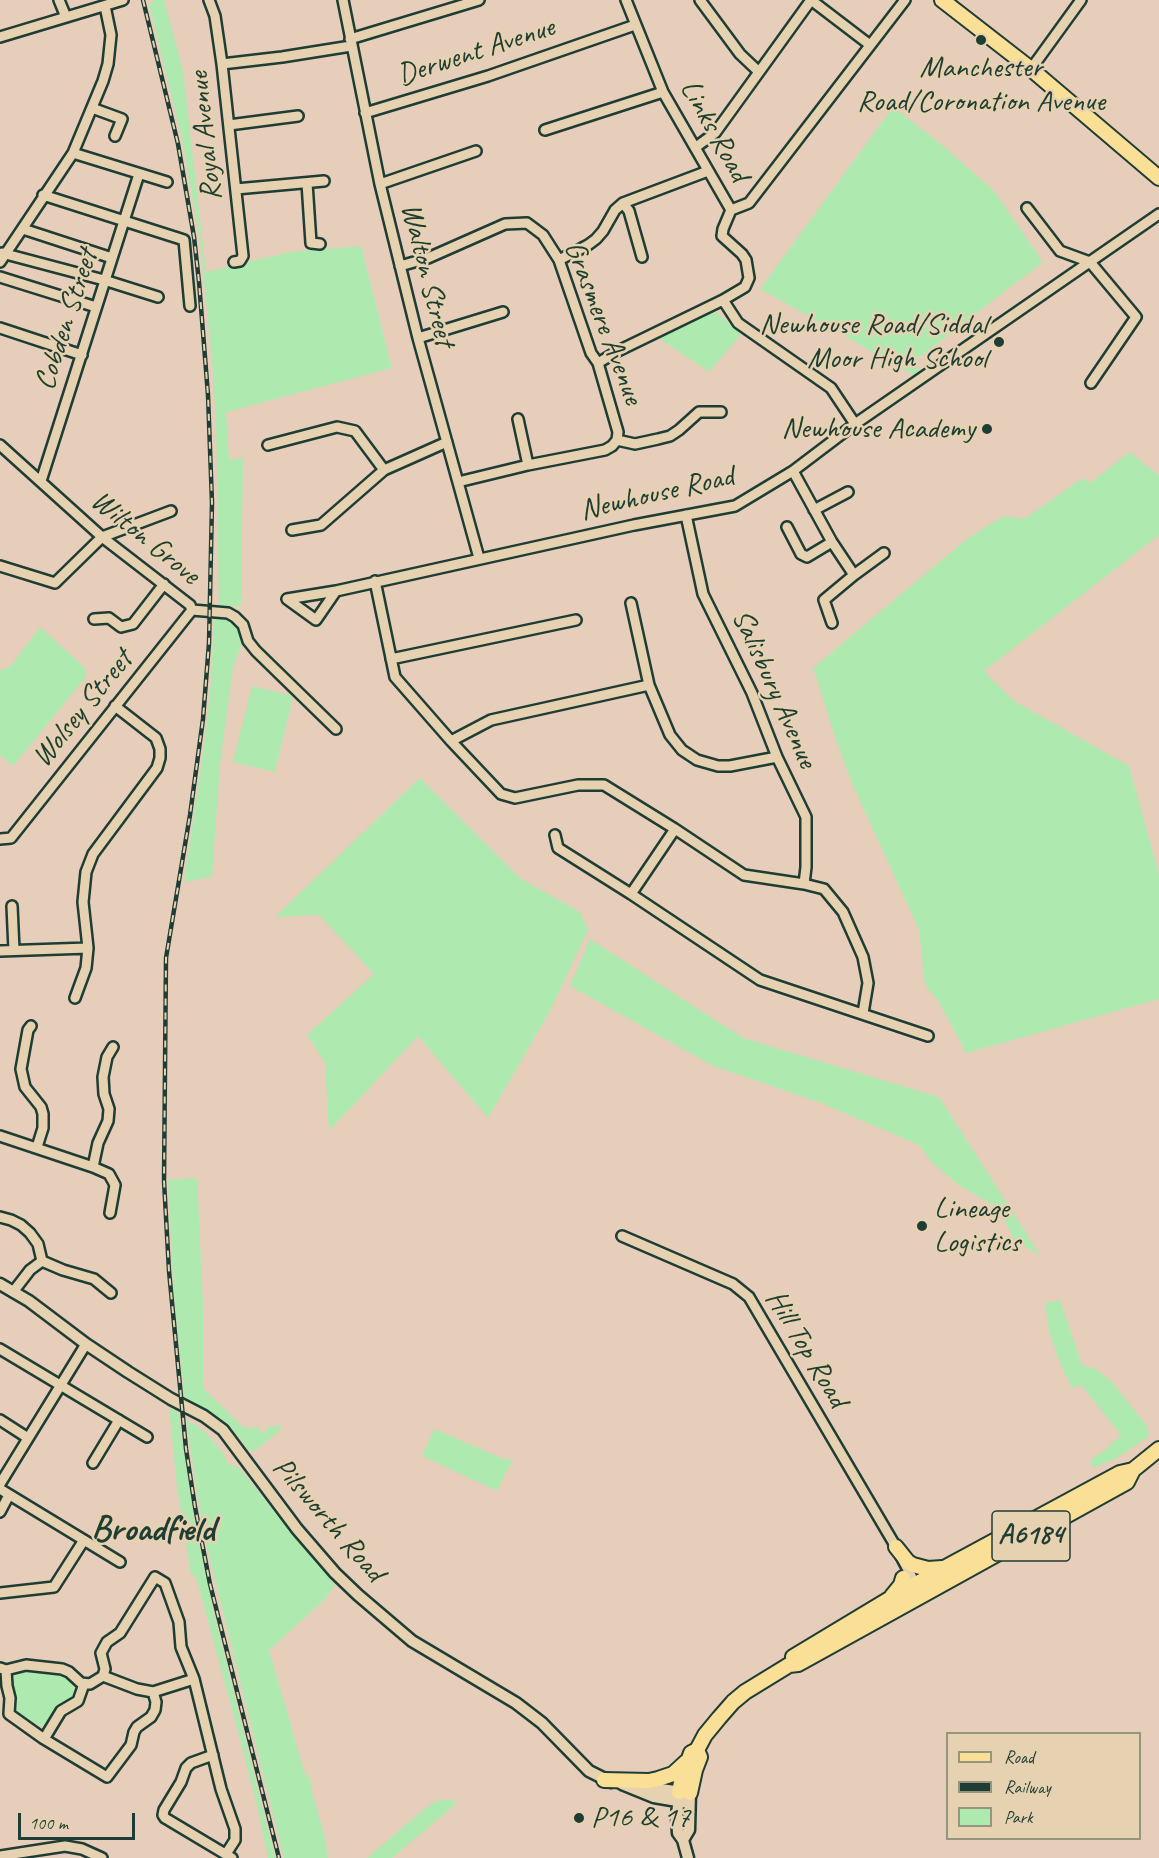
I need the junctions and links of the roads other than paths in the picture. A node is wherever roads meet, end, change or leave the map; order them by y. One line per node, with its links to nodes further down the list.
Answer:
1 (59, 0): 13 (street)
2 (122, 0): 12 (street)
3 (209, 0): 18 (street, Royal Avenue)
4 (343, 0): 16 (street, Walton Street)
5 (480, 0): 16 (street)
6 (626, 0): 14 (street, Links Road)
7 (700, 0): 20 (street)
8 (811, 0): 17 (street); 20 (street)
9 (905, 0): 17 (street)
10 (1081, 0): 19 (street)
11 (951, 3): 19 (main road)
12 (105, 6): 13 (street); 22 (street)
13 (66, 17): 15 (street)
14 (635, 25): 21 (street, Links Road); 23 (street, Derwent Avenue)
15 (0, 37)
16 (351, 42): 18 (street); 23 (street, Walton Street)
17 (870, 45): 42 (street)
18 (222, 64): 25 (street, Royal Avenue)
19 (1031, 69): 33 (main road)
20 (759, 72): 28 (street)
21 (663, 92): 26 (street); 28 (street, Links Road)
22 (92, 108): 27 (street); 30 (street)
23 (365, 113): 37 (street, Walton Street)
24 (298, 116): 25 (street)
25 (229, 125): 38 (street, Royal Avenue)
26 (545, 130)
27 (115, 136)
28 (696, 147): 31 (street, Links Road)
29 (476, 151): 37 (street)
30 (72, 153): 32 (street); 39 (street)
31 (708, 171): 40 (street); 42 (street, Links Road)
32 (139, 174): 35 (street); 44 (street, Cobden Street)
33 (1159, 178)
34 (324, 180): 36 (street)
35 (167, 182)
36 (307, 183): 38 (street); 46 (street)
37 (380, 184): 53 (street, Walton Street)
38 (236, 189): 51 (street, Royal Avenue)
39 (44, 195): 44 (street); 45 (street)
40 (623, 203): 48 (street); 50 (street)
41 (1027, 208): 52 (street)
42 (731, 210): 57 (street, Links Road)
43 (1159, 214): 52 (street, Newhouse Road)
44 (124, 220): 49 (street, Cobden Street); 58 (street)
45 (23, 229): 47 (street); 49 (street)
46 (320, 244)
47 (1, 256): 55 (street)
48 (642, 257)
49 (112, 258): 55 (street, Cobden Street)
50 (559, 260): 53 (street, Grasmere Avenue); 64 (street, Grasmere Avenue)
51 (234, 261)
52 (1090, 262): 65 (street); 70 (street, Newhouse Road)
53 (400, 266): 62 (street, Walton Street)
54 (0, 277): 59 (street)
55 (104, 280): 56 (street); 59 (street, Cobden Street)
56 (158, 297)
57 (723, 300): 64 (street); 70 (street)
58 (190, 306)
59 (96, 307): 63 (street, Cobden Street)
60 (502, 312): 62 (street)
61 (0, 328): 63 (street)
62 (418, 338): 72 (street, Walton Street)
63 (82, 355): 78 (street, Cobden Street)
64 (598, 363): 71 (street, Grasmere Avenue)
65 (1090, 383)
66 (693, 404): 68 (street)
67 (721, 411): 68 (street)
68 (695, 414): 71 (street)
69 (518, 419): 75 (street)
70 (855, 424): 77 (street, Newhouse Road)
71 (617, 440): 75 (street)
72 (447, 442): 76 (street); 79 (street, Walton Street)
73 (0, 444): 78 (street, Wilton Grove)
74 (268, 445): 76 (street)
75 (528, 465): 79 (street)
76 (384, 470): 85 (street)
77 (793, 471): 81 (street); 83 (street, Newhouse Road)
78 (41, 481): 86 (street, Wilton Grove)
79 (458, 482): 89 (street, Walton Street)
80 (848, 492): 81 (street)
81 (814, 510): 87 (street)
82 (171, 511): 86 (street)
83 (686, 515): 89 (street, Newhouse Road); 105 (street, Salisbury Avenue)
84 (787, 527): 87 (street)
85 (292, 530)
86 (102, 537): 90 (street); 93 (street, Wilton Grove)
87 (832, 542): 91 (street)
88 (884, 553): 91 (street)
89 (479, 558): 92 (street, Newhouse Road)
90 (0, 566)
91 (854, 575): 99 (street)
92 (375, 581): 94 (street, Newhouse Road); 100 (street)
93 (164, 584): 96 (street, Wilton Grove); 97 (street)
94 (336, 591): 94 (street, Newhouse Road)
95 (631, 603): 101 (street)
96 (192, 610): 102 (street, Wolsey Street); 103 (street, Wilton Grove)
97 (94, 619)
98 (576, 620): 100 (street)
99 (832, 623)
100 (391, 658): 104 (street)
101 (649, 685): 104 (street); 105 (street)
102 (115, 706): 108 (street, Wolsey Street); 112 (street)
103 (336, 729)
104 (451, 741): 106 (street)
105 (777, 757): 109 (street, Salisbury Avenue)
106 (675, 829): 109 (street); 110 (street)
107 (555, 835): 110 (street)
108 (0, 839)
109 (804, 884): 116 (street)
110 (631, 894): 116 (street)
111 (12, 906): 114 (street)
112 (88, 948): 114 (street); 115 (street)
113 (0, 951): 114 (street)
114 (14, 951)
115 (75, 998)
116 (863, 1013): 118 (street)
117 (31, 1026): 121 (street)
118 (928, 1036)
119 (113, 1047): 122 (street)
120 (0, 1136): 121 (street)
121 (37, 1147): 122 (street)
122 (93, 1167): 123 (street)
123 (110, 1213)
124 (0, 1217): 126 (street)
125 (621, 1236): 145 (street, Hill Top Road)
126 (42, 1261): 128 (street); 129 (street)
127 (0, 1284): 128 (street, Pilsworth Road)
128 (13, 1292): 130 (street, Pilsworth Road)
129 (111, 1293)
130 (86, 1344): 132 (street); 159 (street, Pilsworth Road)
131 (0, 1349): 132 (street)
132 (60, 1386): 134 (street); 136 (street)
133 (0, 1420): 136 (street)
134 (119, 1420): 135 (street); 138 (street)
135 (147, 1437)
136 (28, 1438): 140 (street)
137 (1159, 1449): 139 (main road, A6184)
138 (93, 1463)
139 (1133, 1470): 147 (main road, A6184); 148 (main road, A6184)
140 (0, 1484)
141 (0, 1489): 142 (street)
142 (9, 1494): 143 (street); 144 (street)
143 (0, 1512)
144 (84, 1540): 146 (street); 149 (street)
145 (896, 1546): 147 (main road); 148 (street, Hill Top Road); 148 (street, Hill Top Road)
146 (120, 1562)
147 (944, 1568): 148 (main road, A6184)
148 (913, 1589): 150 (main road, A6184); 150 (main road, A6184)
149 (0, 1593)
150 (789, 1665): 158 (main road, A6184)
151 (3, 1669): 154 (street); 156 (street)
152 (103, 1676): 153 (street); 154 (street); 155 (street)
153 (194, 1679): 155 (street); 157 (street)
154 (84, 1684): 156 (street)
155 (153, 1692): 156 (street)
156 (44, 1739)
157 (213, 1755): 162 (street); 162 (street)
158 (692, 1755): 159 (main road); 160 (main road, A6184)
159 (603, 1780): 160 (street, Pilsworth Road)
160 (684, 1797): 164 (street)
161 (0, 1856): 163 (street)
162 (229, 1856)
163 (102, 1858)
164 (688, 1858)

